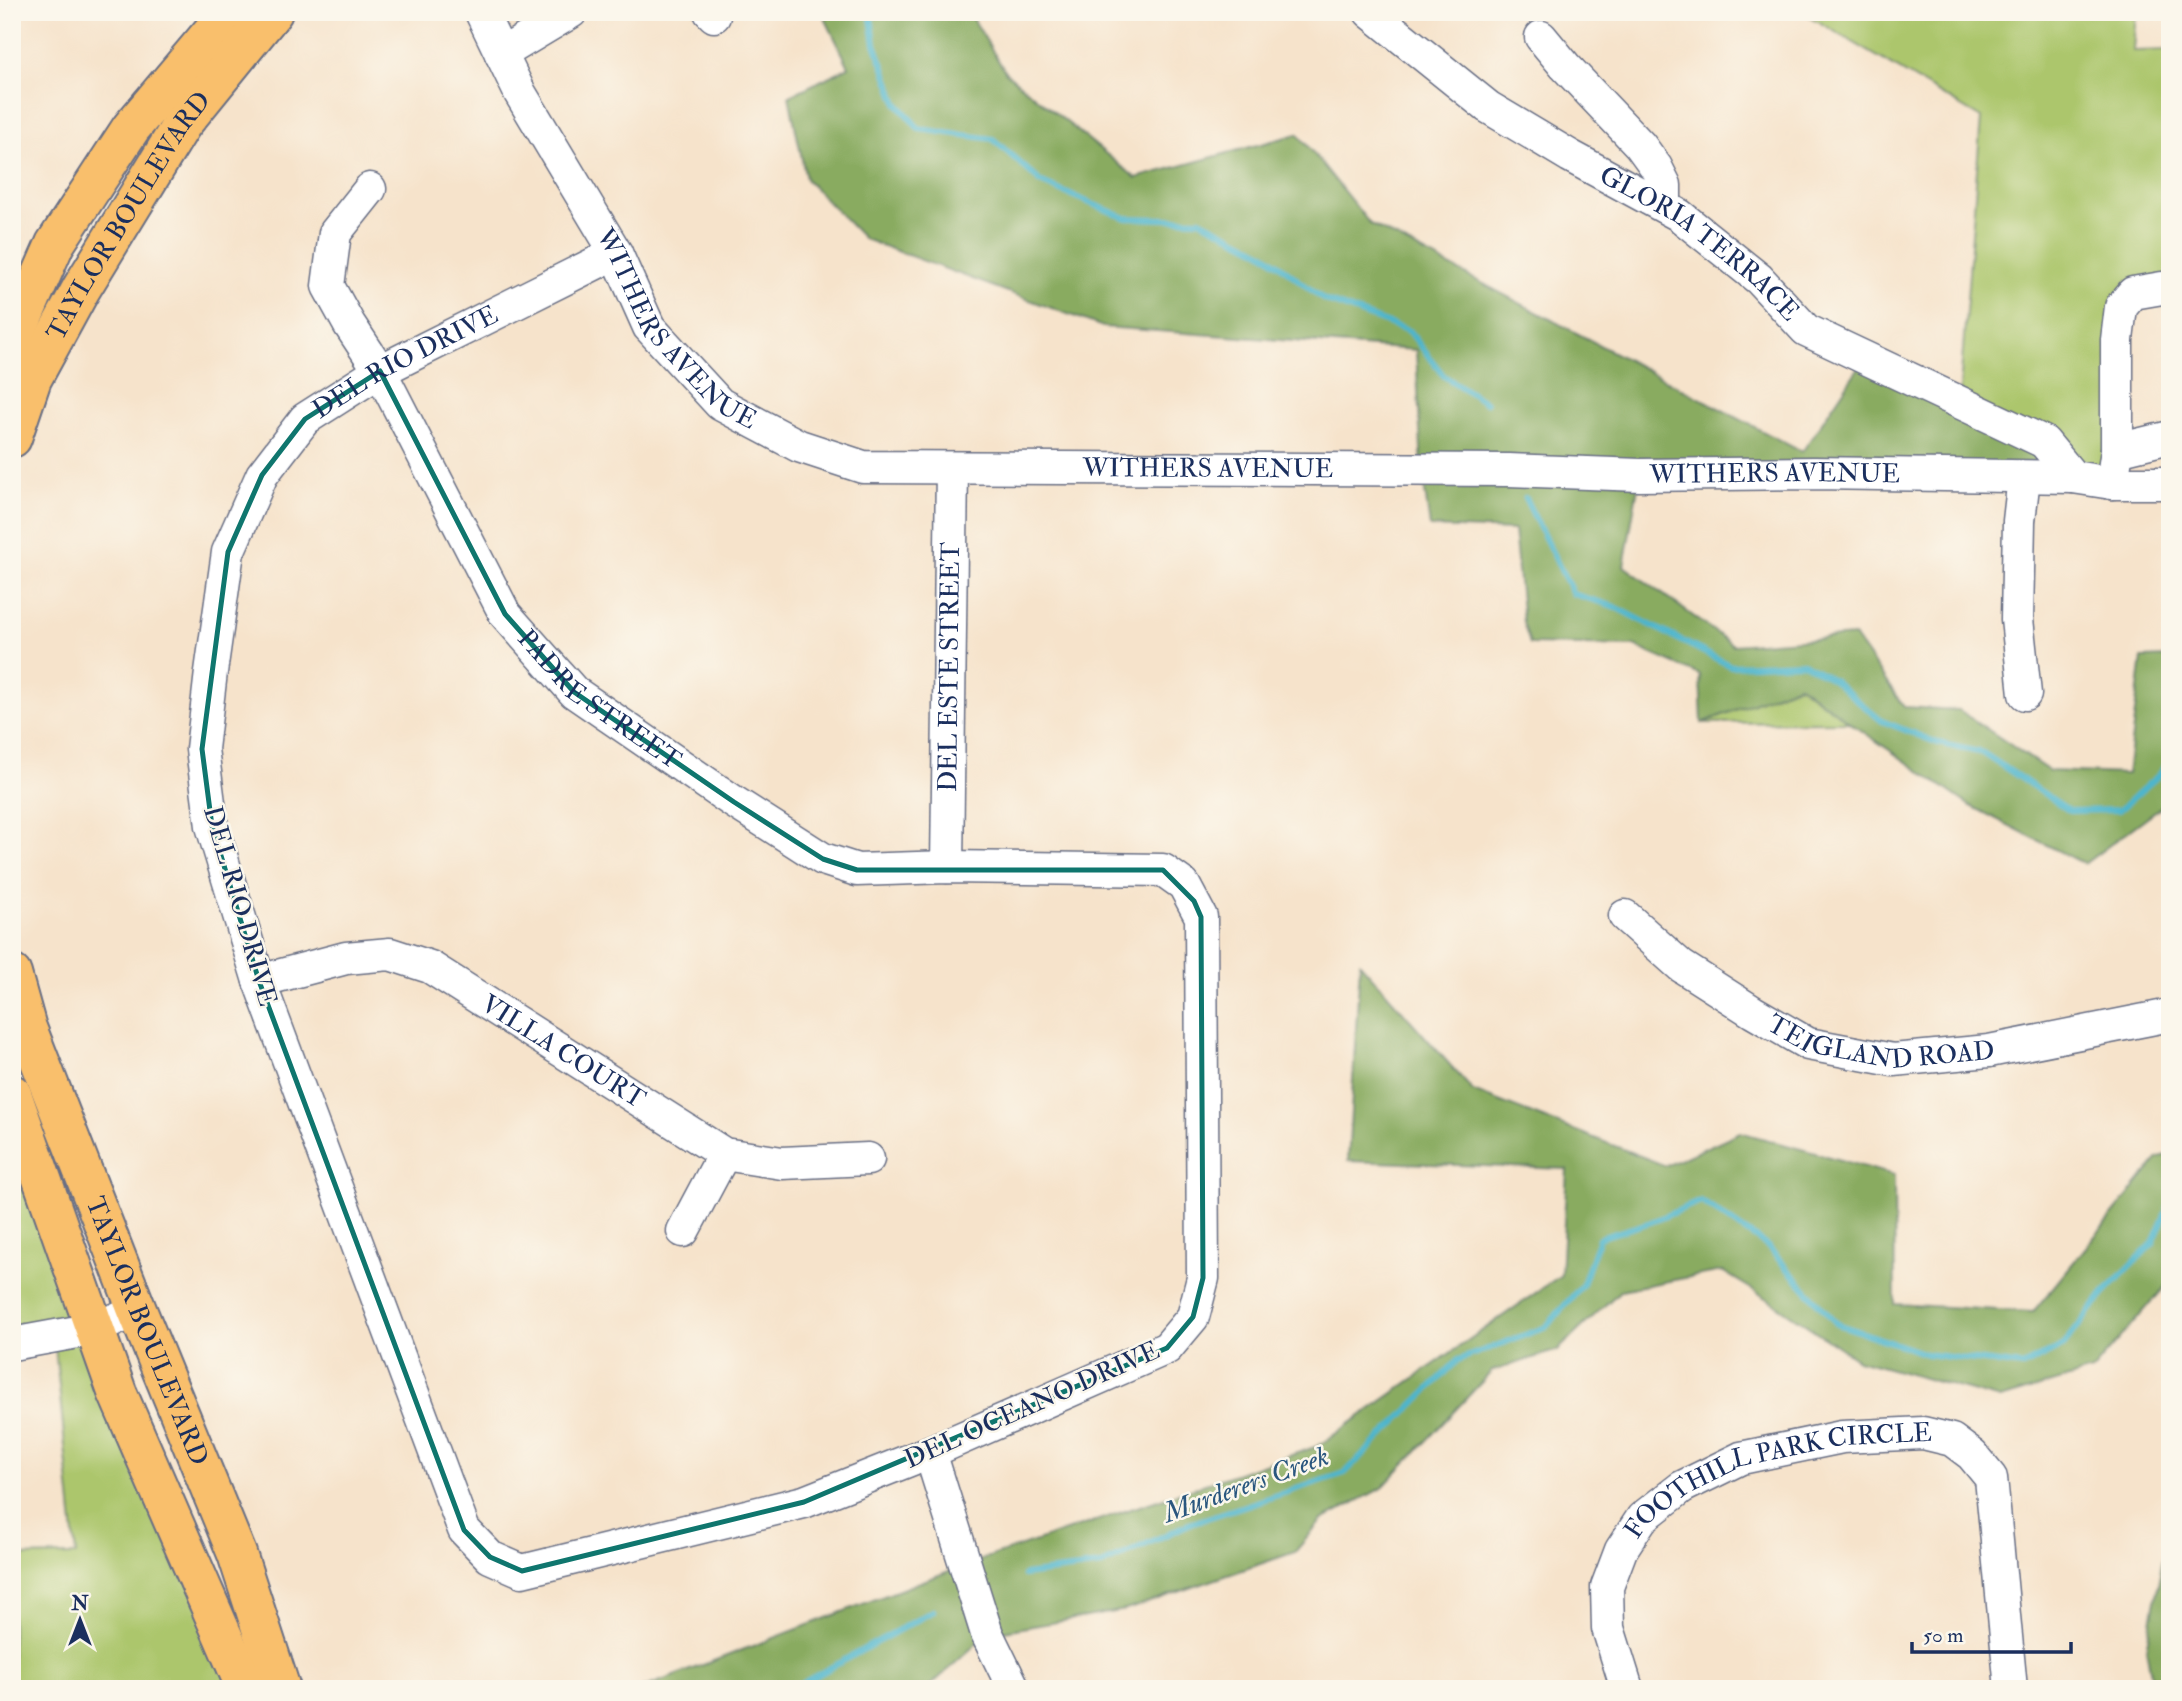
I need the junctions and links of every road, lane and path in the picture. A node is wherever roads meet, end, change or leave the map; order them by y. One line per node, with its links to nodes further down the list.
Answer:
1 (229, 12): 12 (main road, TAYLOR BOULEVARD)
2 (273, 12): 14 (main road, TAYLOR BOULEVARD)
3 (481, 12): 7 (street, WITHERS AVENUE)
4 (571, 12): 7 (street)
5 (1370, 12): 9 (street, GLORIA TERRACE)
6 (1541, 37): 9 (street)
7 (501, 54): 10 (street, WITHERS AVENUE)
8 (370, 189): 13 (street, PADRE STREET)
9 (1665, 207): 19 (street, GLORIA TERRACE)
10 (616, 253): 13 (street, DEL RIO DRIVE); 17 (street, WITHERS AVENUE)
11 (2170, 288): 16 (street)
12 (12, 342)
13 (380, 370): 23 (street, PADRE STREET); 26 (street, DEL RIO DRIVE)
14 (12, 438)
15 (2170, 438): 16 (street)
16 (2117, 450): 20 (street)
17 (952, 468): 18 (street, WITHERS AVENUE); 23 (street, DEL ESTE STREET)
18 (2024, 477): 19 (street, WITHERS AVENUE); 22 (street)
19 (2073, 477): 20 (street, WITHERS AVENUE)
20 (2112, 483): 21 (street, WITHERS AVENUE)
21 (2170, 483)
22 (2025, 694)
23 (947, 867): 35 (street, DEL OCEANO DRIVE)
24 (1625, 916): 27 (street, TEIGLAND ROAD)
25 (12, 974): 32 (main road, TAYLOR BOULEVARD)
26 (259, 981): 29 (street, VILLA COURT); 36 (street, DEL RIO DRIVE)
27 (2170, 1015)
28 (12, 1094): 33 (main road, TAYLOR BOULEVARD)
29 (724, 1154): 30 (street, VILLA COURT); 31 (street)
30 (868, 1158)
31 (683, 1231)
32 (136, 1310): 33 (street); 39 (main road, TAYLOR BOULEVARD)
33 (94, 1329): 34 (street); 38 (main road, TAYLOR BOULEVARD)
34 (12, 1344)
35 (930, 1452): 36 (street, DEL OCEANO DRIVE); 40 (street)
36 (490, 1557)
37 (1617, 1686): 41 (street, FOOTHILL PARK CIRCLE)
38 (246, 1689)
39 (281, 1689)
40 (1014, 1689)
41 (2011, 1689)

